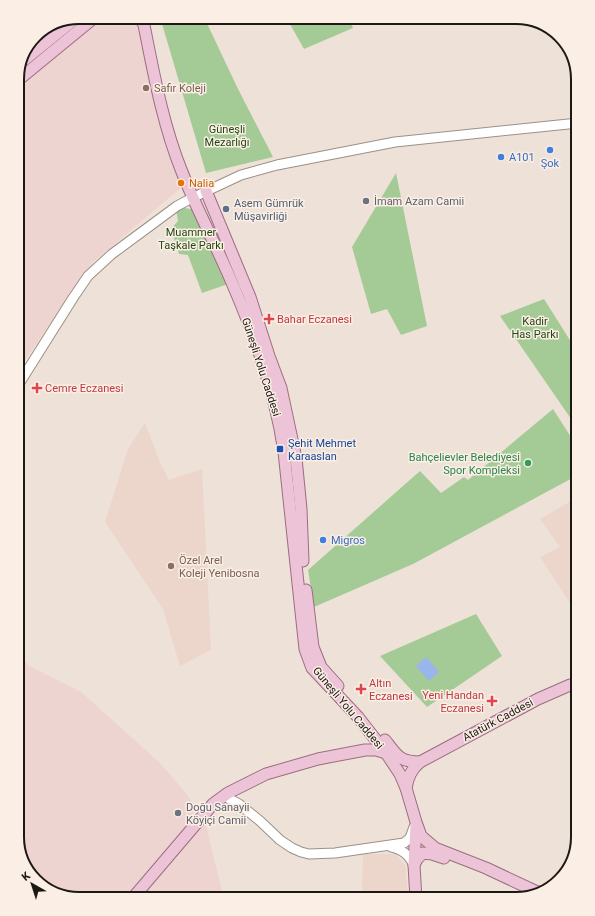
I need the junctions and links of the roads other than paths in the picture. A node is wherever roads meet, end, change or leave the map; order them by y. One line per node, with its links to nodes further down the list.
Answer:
1 (86, 24): 5 (main road)
2 (144, 24): 8 (main road, Güneşli Yolu Caddesi)
3 (67, 25): 4 (main road)
4 (30, 56)
5 (24, 75)
6 (571, 124): 7 (street)
7 (206, 191): 8 (street); 12 (main road, Güneşli Yolu Caddesi)
8 (192, 198): 9 (street); 11 (main road, Güneşli Yolu Caddesi)
9 (24, 376)
10 (571, 685): 12 (main road, Atatürk Caddesi)
11 (386, 753): 13 (main road, Güneşli Yolu Caddesi); 14 (main road)
12 (420, 762): 13 (main road)
13 (406, 788): 15 (main road, Güneşli Yolu Caddesi)
14 (224, 796): 16 (street); 20 (main road)
15 (416, 822): 16 (street); 17 (main road); 19 (main road)
16 (388, 846): 17 (street)
17 (414, 865): 18 (main road); 21 (main road)
18 (529, 890)
19 (531, 890)
20 (138, 892)
21 (416, 892)

